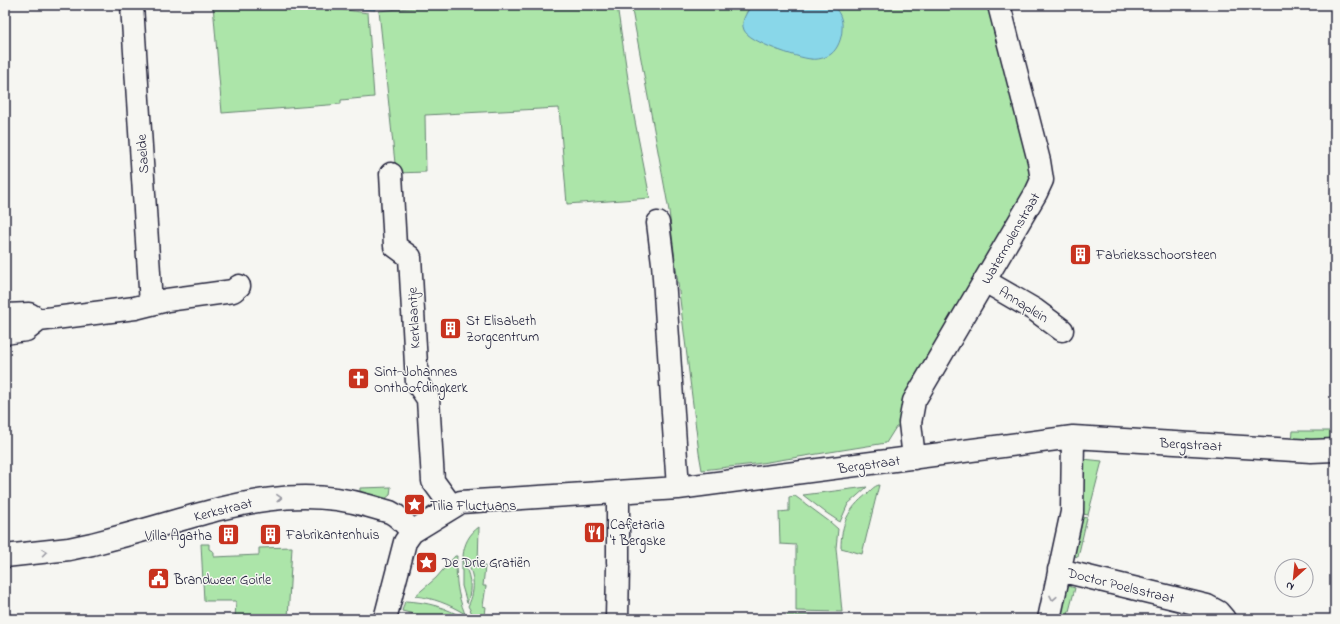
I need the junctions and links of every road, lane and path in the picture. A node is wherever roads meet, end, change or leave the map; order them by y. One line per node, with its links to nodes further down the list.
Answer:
1 (132, 5): 7 (street, Saelde)
2 (999, 5): 5 (street, Watermolenstraat)
3 (391, 174): 17 (street, Kerklaantje)
4 (658, 223): 15 (street)
5 (984, 281): 10 (street, Annaplein); 14 (street, Watermolenstraat)
6 (239, 286): 7 (street)
7 (151, 304): 9 (street)
8 (5, 315): 9 (street)
9 (39, 320): 11 (street)
10 (1062, 330)
11 (5, 333)
12 (1073, 437): 13 (street, Bergstraat); 14 (street, Bergstraat); 20 (street)
13 (1335, 450)
14 (914, 458): 15 (street, Bergstraat)
15 (678, 488): 16 (street, Bergstraat)
16 (618, 492): 17 (street, Bergstraat); 22 (street)
17 (452, 507): 18 (street, Bergstraat)
18 (412, 532): 19 (street, Kerkstraat, one-way to 18); 21 (street)
19 (5, 556)
20 (1058, 574): 23 (street, one-way to 23); 24 (street, Doctor Poelsstraat)
21 (385, 619)
22 (617, 619)
23 (1049, 619)
24 (1224, 619)

